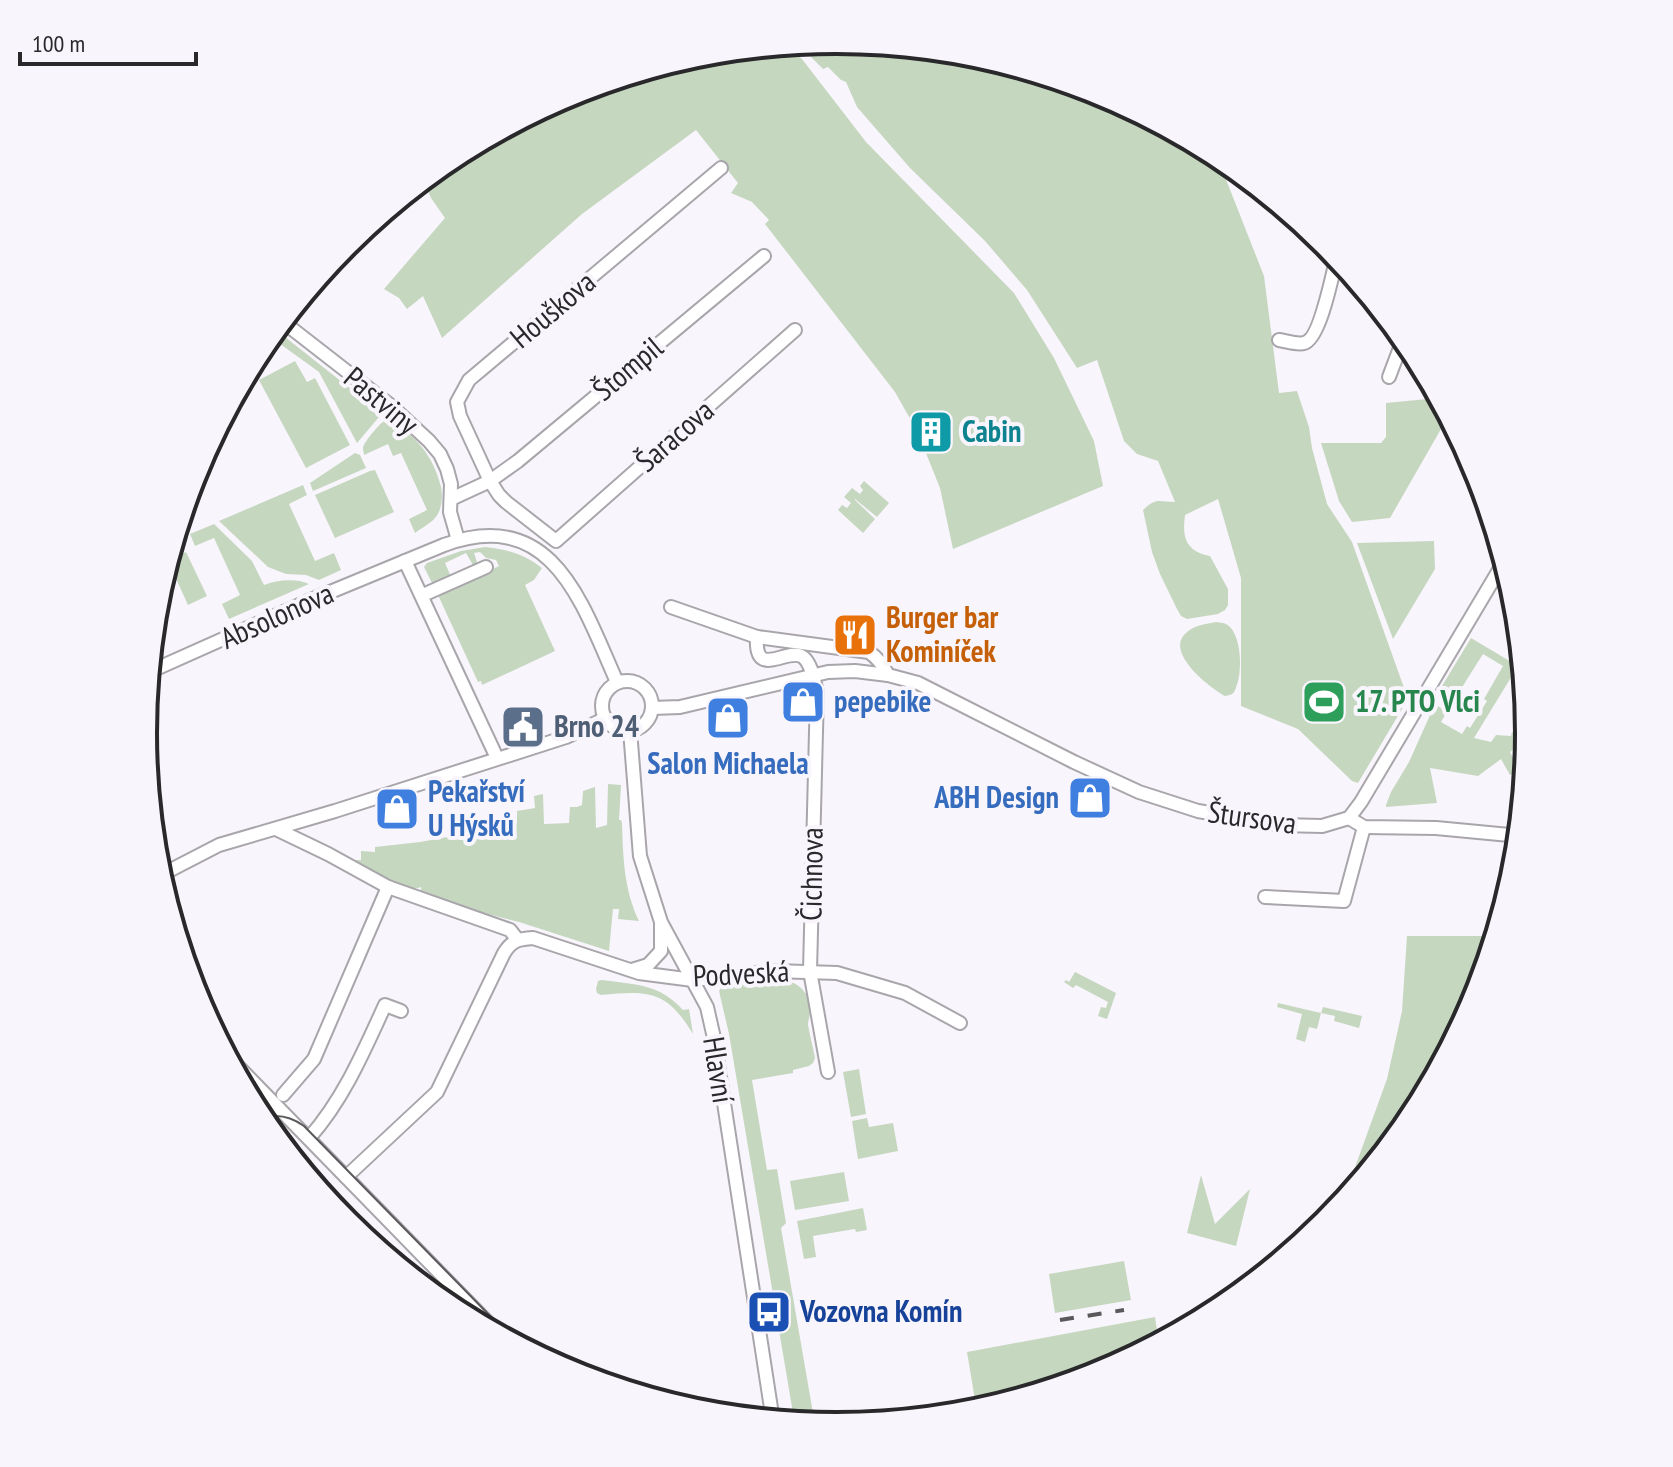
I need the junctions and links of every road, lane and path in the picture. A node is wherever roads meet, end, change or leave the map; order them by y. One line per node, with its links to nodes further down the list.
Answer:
1 (721, 168): 9 (street, Houškova)
2 (764, 256): 9 (street, Štompil)
3 (1333, 270): 6 (street)
4 (291, 328): 10 (street, Pastviny)
5 (795, 330): 9 (street, Šaracova)
6 (1279, 340)
7 (1398, 352): 8 (street)
8 (1389, 377)
9 (490, 481): 10 (street)
10 (451, 499): 11 (street, Pastviny)
11 (458, 540): 12 (street, Absolonova); 21 (street, Absolonova)
12 (405, 561): 15 (street); 18 (street, Absolonova)
13 (486, 567): 15 (street)
14 (1497, 574): 26 (street)
15 (423, 595): 25 (street)
16 (671, 607): 17 (street)
17 (757, 637): 19 (street); 20 (street)
18 (161, 667)
19 (813, 675): 20 (street); 22 (street); 36 (street, Čichnova)
20 (888, 675): 26 (street, Štursova)
21 (617, 682): 22 (street); 23 (street)
22 (652, 708): 24 (street)
23 (605, 717): 24 (street); 25 (street)
24 (630, 730): 33 (street, Hlavní)
25 (497, 758): 28 (street)
26 (1349, 818): 27 (street)
27 (1364, 827): 29 (street); 32 (street)
28 (276, 829): 30 (street); 31 (street, Podveská)
29 (1508, 835)
30 (171, 870)
31 (388, 887): 34 (street, Podveská); 42 (street)
32 (1265, 897)
33 (661, 922): 35 (street); 37 (street, Hlavní)
34 (517, 939): 35 (street, Podveská); 44 (street)
35 (632, 970): 37 (street, Podveská)
36 (810, 971): 37 (street, Podveská); 39 (street, Podveská); 40 (street, Čichnova)
37 (693, 980): 46 (street, Hlavní)
38 (401, 1011): 43 (street)
39 (960, 1023)
40 (828, 1072)
41 (254, 1082): 43 (street)
42 (283, 1095)
43 (305, 1134): 44 (street)
44 (346, 1177): 45 (street)
45 (472, 1306)
46 (772, 1410)

